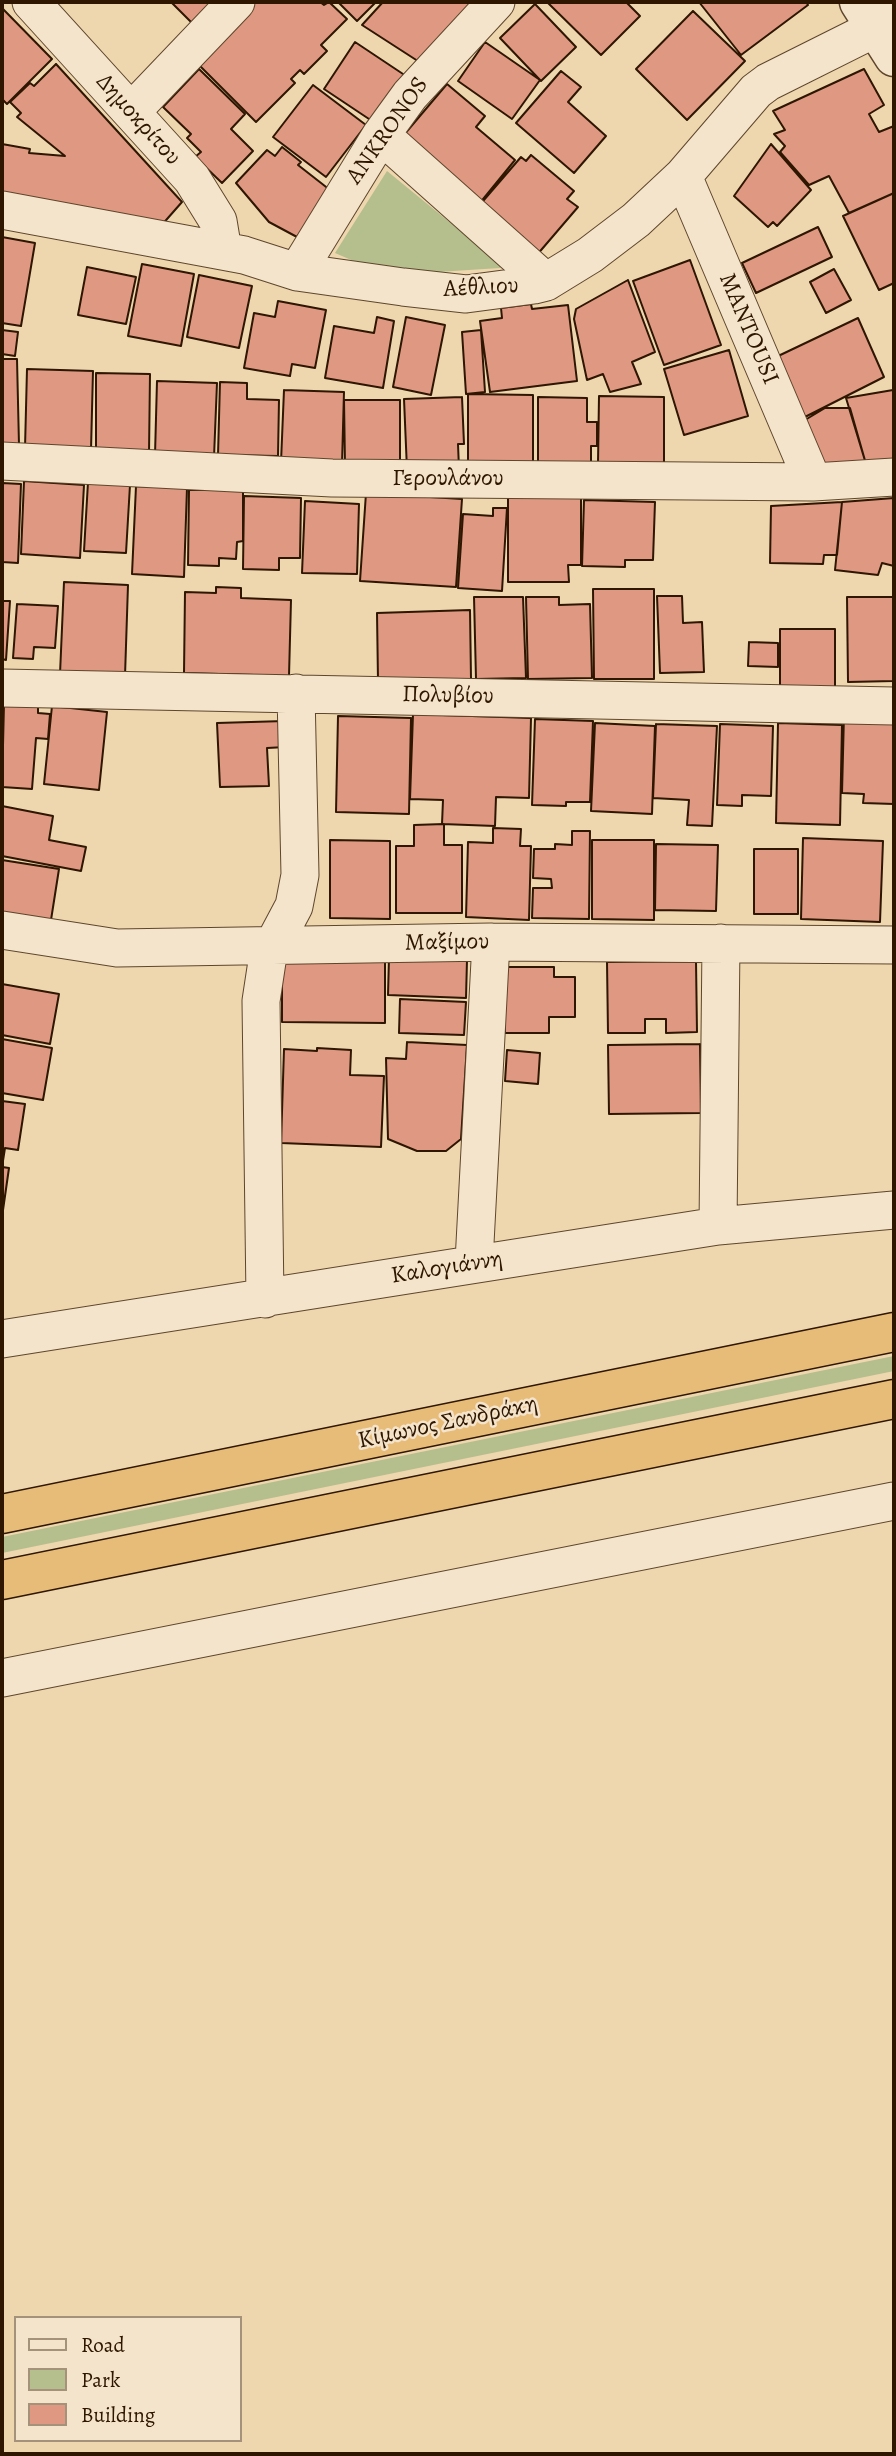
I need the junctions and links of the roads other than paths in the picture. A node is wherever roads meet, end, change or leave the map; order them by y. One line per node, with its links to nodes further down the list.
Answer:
1 (31, 2): 5 (street, Δημοκρίτου)
2 (236, 2): 5 (street)
3 (496, 2): 6 (street, ANKRONOS)
4 (881, 27): 7 (street, Αέθλιου)
5 (131, 112): 9 (street, Δημοκρίτου)
6 (381, 135): 10 (street, ANKRONOS); 11 (street)
7 (683, 176): 11 (street, Αέθλιου); 14 (street, MANTOUSI)
8 (2, 211): 9 (street, Αέθλιου)
9 (223, 251): 10 (street, Αέθλιου)
10 (297, 272): 11 (street, Αέθλιου)
11 (546, 282)
12 (2, 461): 14 (street, Γερουλάνου)
13 (894, 477): 14 (street, Γερουλάνου)
14 (813, 482)
15 (2, 688): 16 (street, Πολυβίου)
16 (296, 693): 17 (street, Πολυβίου); 22 (street)
17 (894, 706)
18 (2, 930): 22 (street, Μαξίμου)
19 (491, 942): 20 (street, Μαξίμου); 22 (street, Μαξίμου); 25 (street)
20 (721, 943): 21 (street, Μαξίμου); 24 (street)
21 (894, 945)
22 (271, 946): 26 (street)
23 (894, 1210): 24 (street, Καλογιάννη)
24 (718, 1226): 25 (street, Καλογιάννη)
25 (474, 1262): 26 (street, Καλογιάννη)
26 (265, 1299): 28 (street, Καλογιάννη)
27 (894, 1332): 31 (highway, Κίμωνος Σανδράκη)
28 (2, 1339)
29 (894, 1399): 32 (highway)
30 (894, 1501): 33 (street)
31 (2, 1514)
32 (2, 1580)
33 (2, 1678)

